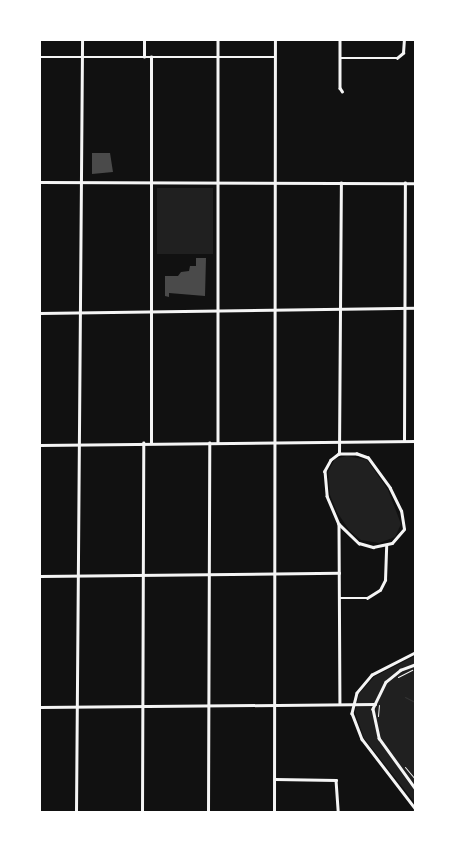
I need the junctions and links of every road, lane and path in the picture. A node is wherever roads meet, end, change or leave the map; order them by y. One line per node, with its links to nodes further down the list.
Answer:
1 (82, 40): 8 (street)
2 (144, 40): 9 (street)
3 (218, 40): 11 (street)
4 (275, 40): 12 (street)
5 (340, 40): 13 (street)
6 (404, 40): 13 (street)
7 (40, 57): 8 (street)
8 (82, 57): 9 (street); 16 (street)
9 (144, 57): 10 (street)
10 (151, 57): 11 (street); 17 (street)
11 (218, 57): 12 (street); 18 (street)
12 (275, 57): 19 (street)
13 (340, 58): 14 (street)
14 (342, 90)
15 (40, 182): 16 (street)
16 (82, 182): 17 (street); 29 (street)
17 (151, 182): 18 (street); 30 (street)
18 (218, 182): 19 (street); 27 (street)
19 (275, 182): 20 (street); 26 (street)
20 (341, 183): 21 (street); 25 (street)
21 (405, 183): 22 (street); 23 (street)
22 (415, 183)
23 (404, 308): 24 (street); 25 (street); 32 (street)
24 (415, 308)
25 (340, 310): 26 (street); 31 (street)
26 (276, 311): 27 (street); 34 (street)
27 (219, 312): 30 (street); 38 (street)
28 (40, 313): 29 (street)
29 (82, 314): 30 (street); 40 (street)
30 (151, 314): 36 (street)
31 (340, 441): 32 (street); 34 (street); 41 (street)
32 (404, 441): 33 (street)
33 (415, 441)
34 (276, 442): 38 (street); 44 (street)
35 (143, 443): 36 (street); 40 (street); 46 (street)
36 (151, 443): 37 (street)
37 (209, 443): 38 (street); 47 (street)
38 (218, 443)
39 (40, 445): 40 (street)
40 (80, 445): 49 (street)
41 (339, 454): 42 (street); 43 (street)
42 (339, 524): 43 (street); 45 (street)
43 (386, 546): 50 (street)
44 (274, 573): 45 (street); 47 (street); 56 (street)
45 (339, 573): 50 (street)
46 (143, 574): 47 (street); 49 (street); 61 (street)
47 (210, 574): 60 (street)
48 (40, 576): 49 (street)
49 (77, 576): 63 (street)
50 (339, 598): 57 (street)
51 (415, 653): 58 (street)
52 (415, 665): 59 (street)
53 (415, 669): 54 (path)
54 (396, 678)
55 (380, 700): 64 (path)
56 (274, 704): 57 (street); 60 (street); 67 (street)
57 (340, 704): 58 (street)
58 (353, 704): 59 (street); 69 (street)
59 (375, 704): 68 (street)
60 (209, 705): 61 (street); 72 (street)
61 (142, 706): 63 (street); 71 (street)
62 (40, 707): 63 (street)
63 (76, 707): 70 (street)
64 (378, 721)
65 (403, 765): 66 (path)
66 (415, 779)
67 (274, 780): 73 (street); 74 (street)
68 (415, 788)
69 (415, 810)
70 (76, 812)
71 (142, 812)
72 (208, 812)
73 (274, 812)
74 (338, 812)

